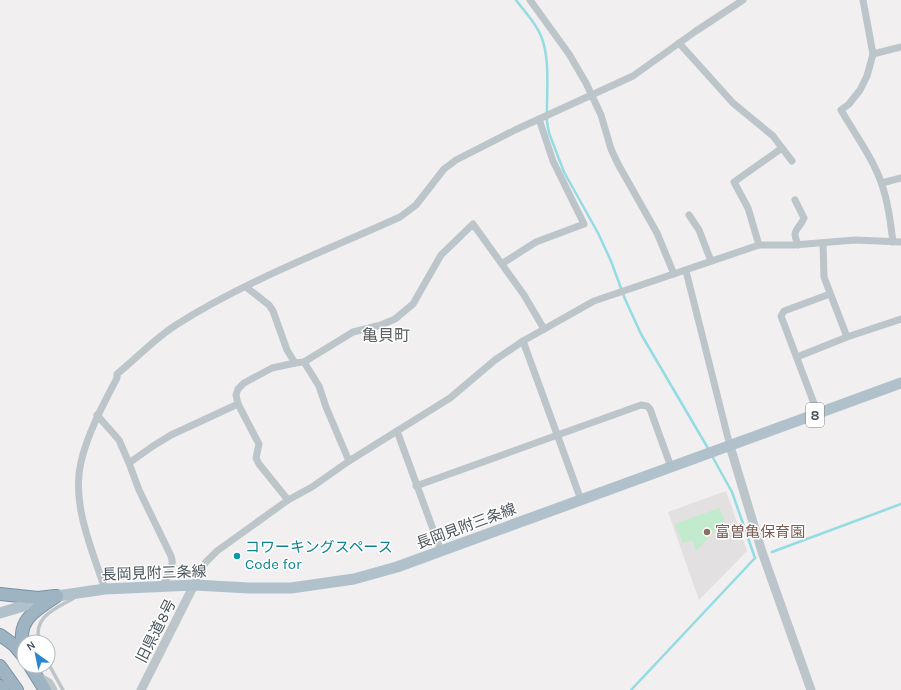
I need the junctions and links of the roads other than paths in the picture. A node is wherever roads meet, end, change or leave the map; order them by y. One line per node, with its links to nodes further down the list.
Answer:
1 (530, 0): 7 (street)
2 (743, 0): 4 (street)
3 (863, 0): 6 (street)
4 (679, 43): 7 (street); 9 (street)
5 (901, 47): 6 (street)
6 (872, 54): 12 (street)
7 (592, 95): 8 (street); 23 (street)
8 (539, 119): 21 (street); 24 (street)
9 (782, 148): 10 (street); 18 (street)
10 (792, 162)
11 (901, 178): 12 (street)
12 (882, 183): 15 (street)
13 (795, 200): 19 (street)
14 (689, 215): 20 (street)
15 (893, 242): 16 (street); 17 (street)
16 (901, 242)
17 (823, 243): 19 (street); 25 (street)
18 (759, 245): 19 (street); 20 (street)
19 (798, 245)
20 (711, 261): 22 (street)
21 (503, 264): 27 (street); 31 (street)
22 (686, 271): 23 (street); 39 (street)
23 (674, 274): 27 (street)
24 (246, 287): 32 (street); 36 (street)
25 (830, 294): 28 (street); 30 (street)
26 (901, 319): 28 (street)
27 (544, 329): 29 (street)
28 (847, 337): 30 (street)
29 (523, 341): 37 (street); 38 (street)
30 (797, 357): 35 (street)
31 (304, 362): 32 (street); 40 (street)
32 (295, 363): 34 (street)
33 (901, 383): 35 (main road, 長岡見附三条線 / 8)
34 (238, 404): 41 (street); 44 (street)
35 (818, 414): 39 (main road, 長岡見附三条線 / 8)
36 (97, 415): 41 (street); 49 (street)
37 (397, 431): 40 (street); 43 (street)
38 (557, 435): 42 (street); 43 (street); 45 (street)
39 (730, 446): 42 (main road, 長岡見附三条線 / 8); 69 (street)
40 (349, 461): 44 (street)
41 (129, 463): 48 (street)
42 (671, 466): 45 (main road, 長岡見附三条線 / 8)
43 (416, 486): 46 (street)
44 (288, 500): 47 (street)
45 (581, 500): 46 (main road, 長岡見附三条線 / 8)
46 (441, 551): 47 (main road, 長岡見附三条線 / 8)
47 (194, 585): 48 (main road, 長岡見附三条線 / 8); 68 (street, 旧県道8号)
48 (163, 586): 49 (main road, 長岡見附三条線 / 8)
49 (106, 589): 50 (main road, 長岡見附三条線 / 8)
50 (86, 591): 52 (main road, 長岡見附三条線 / 8); 55 (lane)
51 (0, 594): 52 (highway)
52 (57, 596): 53 (main road, 長岡見附三条線 / 8); 54 (highway)
53 (0, 613)
54 (21, 634)
55 (37, 634)
56 (0, 635): 57 (highway)
57 (16, 647)
58 (0, 666): 64 (highway)
59 (35, 674): 65 (highway)
60 (37, 674): 66 (street)
61 (54, 674): 67 (lane)
62 (0, 686): 63 (highway)
63 (3, 690)
64 (17, 690)
65 (45, 690)
66 (53, 690)
67 (63, 690)
68 (141, 690)
69 (811, 690)

